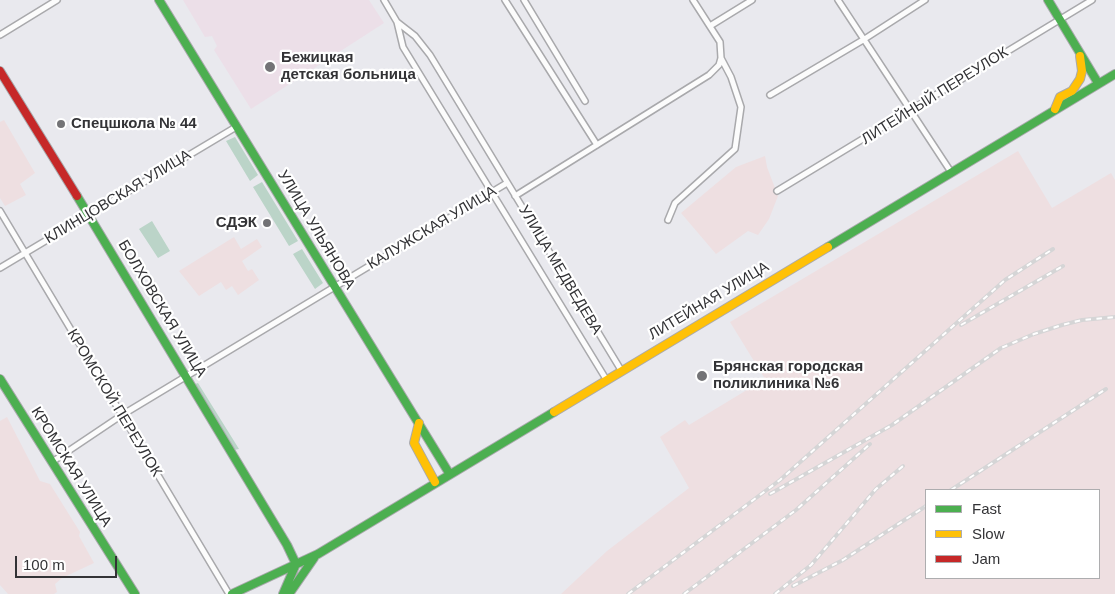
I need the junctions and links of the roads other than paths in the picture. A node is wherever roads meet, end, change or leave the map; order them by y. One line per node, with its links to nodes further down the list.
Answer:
1 (57, 0): 15 (street)
2 (159, 0): 26 (main road, УЛИЦА УЛЬЯНОВА)
3 (384, 0): 13 (street, УЛИЦА МЕДВЕДЕВА)
4 (505, 0): 27 (street)
5 (524, 0): 23 (street)
6 (693, 0): 14 (street)
7 (752, 0): 14 (street)
8 (838, 0): 16 (street)
9 (924, 0): 16 (street)
10 (1048, 0): 12 (main road)
11 (1092, 0): 12 (street, ЛИТЕЙНЫЙ ПЕРЕУЛОК)
12 (1060, 18): 17 (main road); 25 (street, ЛИТЕЙНЫЙ ПЕРЕУЛОК)
13 (397, 22): 29 (street, УЛИЦА МЕДВЕДЕВА); 31 (street, УЛИЦА МЕДВЕДЕВА)
14 (710, 26): 18 (street)
15 (0, 35)
16 (863, 40): 22 (street); 25 (street)
17 (1080, 53): 21 (main road); 24 (main road)
18 (722, 58): 27 (street, КАЛУЖСКАЯ УЛИЦА); 35 (street)
19 (0, 71): 34 (main road, БОЛХОВСКАЯ УЛИЦА)
20 (1114, 75): 21 (main road, ЛИТЕЙНАЯ УЛИЦА)
21 (1098, 83): 24 (main road, ЛИТЕЙНАЯ УЛИЦА)
22 (770, 95)
23 (585, 101)
24 (1055, 110): 28 (main road, ЛИТЕЙНАЯ УЛИЦА)
25 (910, 112): 28 (street); 30 (street, ЛИТЕЙНЫЙ ПЕРЕУЛОК)
26 (236, 127): 34 (street, КЛИНЦОВСКАЯ УЛИЦА); 38 (main road, УЛИЦА УЛЬЯНОВА)
27 (596, 145): 32 (street, КАЛУЖСКАЯ УЛИЦА)
28 (951, 172): 39 (main road, ЛИТЕЙНАЯ УЛИЦА)
29 (507, 183): 31 (street, КАЛУЖСКАЯ УЛИЦА); 32 (street, УЛИЦА МЕДВЕДЕВА)
30 (778, 191)
31 (492, 192): 38 (street, КАЛУЖСКАЯ УЛИЦА); 42 (street, УЛИЦА МЕДВЕДЕВА)
32 (515, 196): 39 (street, УЛИЦА МЕДВЕДЕВА)
33 (0, 211): 36 (street, КРОМСКОЙ ПЕРЕУЛОК)
34 (88, 215): 36 (street, КЛИНЦОВСКАЯ УЛИЦА); 40 (main road, БОЛХОВСКАЯ УЛИЦА)
35 (668, 220)
36 (24, 253): 37 (street, КЛИНЦОВСКАЯ УЛИЦА); 43 (street, КРОМСКОЙ ПЕРЕУЛОК)
37 (0, 268)
38 (335, 288): 40 (street, КАЛУЖСКАЯ УЛИЦА); 44 (main road, УЛИЦА УЛЬЯНОВА)
39 (621, 370): 42 (main road, ЛИТЕЙНАЯ УЛИЦА)
40 (187, 376): 43 (street, КАЛУЖСКАЯ УЛИЦА); 49 (main road, БОЛХОВСКАЯ УЛИЦА)
41 (0, 379): 45 (main road, КРОМСКАЯ УЛИЦА)
42 (606, 379): 46 (main road, ЛИТЕЙНАЯ УЛИЦА)
43 (122, 416): 45 (street, КАЛУЖСКАЯ УЛИЦА); 51 (street, КРОМСКОЙ ПЕРЕУЛОК)
44 (419, 423): 46 (main road, УЛИЦА УЛЬЯНОВА); 47 (main road)
45 (52, 462): 50 (main road, КРОМСКАЯ УЛИЦА)
46 (449, 474): 47 (main road, ЛИТЕЙНАЯ УЛИЦА)
47 (435, 482): 48 (main road, ЛИТЕЙНАЯ УЛИЦА)
48 (318, 554): 49 (main road, ЛИТЕЙНАЯ УЛИЦА); 53 (main road, ЛИТЕЙНАЯ УЛИЦА)
49 (296, 564): 51 (main road, ЛИТЕЙНАЯ УЛИЦА); 52 (main road)
50 (135, 594)
51 (230, 594)
52 (283, 594)
53 (289, 594)

